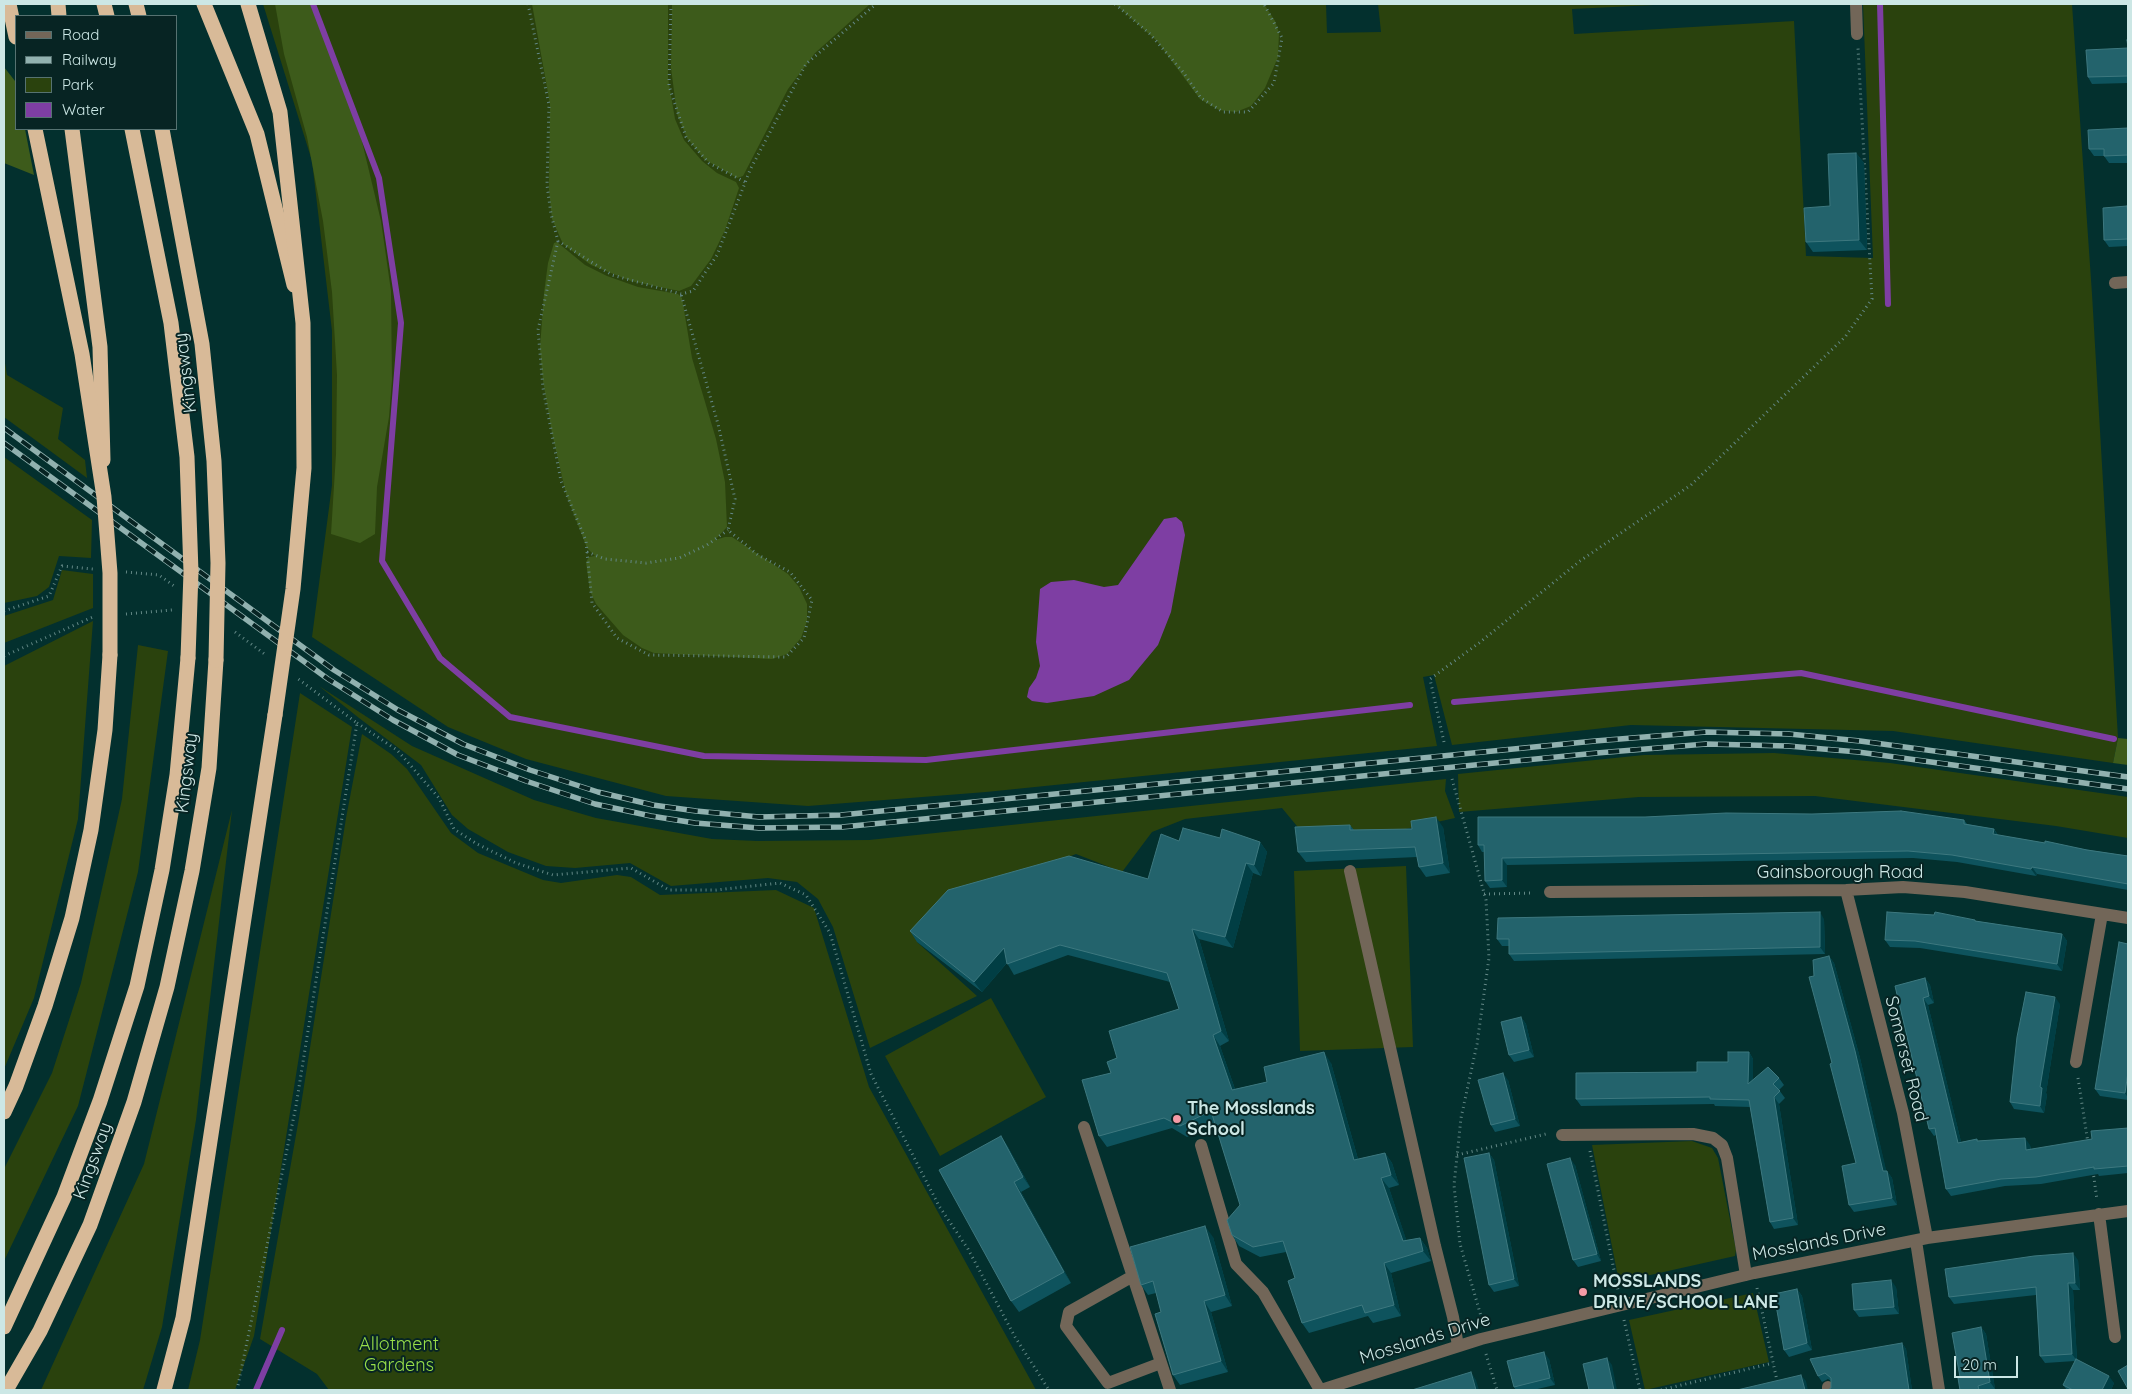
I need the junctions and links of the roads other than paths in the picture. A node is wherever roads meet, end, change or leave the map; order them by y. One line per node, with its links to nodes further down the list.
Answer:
1 (9, 4): 5 (highway)
2 (204, 4): 11 (highway, bridge)
3 (248, 4): 11 (highway, bridge)
4 (1856, 4): 6 (street)
5 (15, 32)
6 (1857, 34)
7 (35, 130): 12 (highway, bridge)
8 (72, 130): 12 (highway, bridge)
9 (132, 130): 28 (highway, bridge)
10 (162, 130): 33 (highway, Kingsway, bridge)
11 (303, 323): 34 (highway, bridge)
12 (104, 497): 19 (highway, bridge)
13 (1350, 871): 30 (street)
14 (1846, 890): 15 (street, Gainsborough Road); 16 (street, Gainsborough Road); 25 (street, Somerset Road)
15 (1550, 892)
16 (2102, 914): 17 (street, Gainsborough Road); 18 (street)
17 (2128, 918)
18 (2076, 1062)
19 (4, 1112)
20 (1084, 1127): 27 (street)
21 (1562, 1135): 26 (street)
22 (1201, 1145): 36 (street)
23 (2128, 1211): 24 (street, Mosslands Drive)
24 (2099, 1214): 25 (street, Mosslands Drive); 29 (street)
25 (1921, 1240): 26 (street, Mosslands Drive); 37 (street, Somerset Road)
26 (1750, 1274): 30 (street, Mosslands Drive)
27 (1133, 1276): 31 (street); 31 (street)
28 (4, 1327)
29 (2115, 1337)
30 (1458, 1346): 32 (street, Mosslands Drive)
31 (1161, 1362): 35 (street)
32 (1352, 1385): 36 (street, Mosslands Drive)
33 (6, 1390)
34 (164, 1390)
35 (1170, 1390)
36 (1320, 1390)
37 (1939, 1390)

